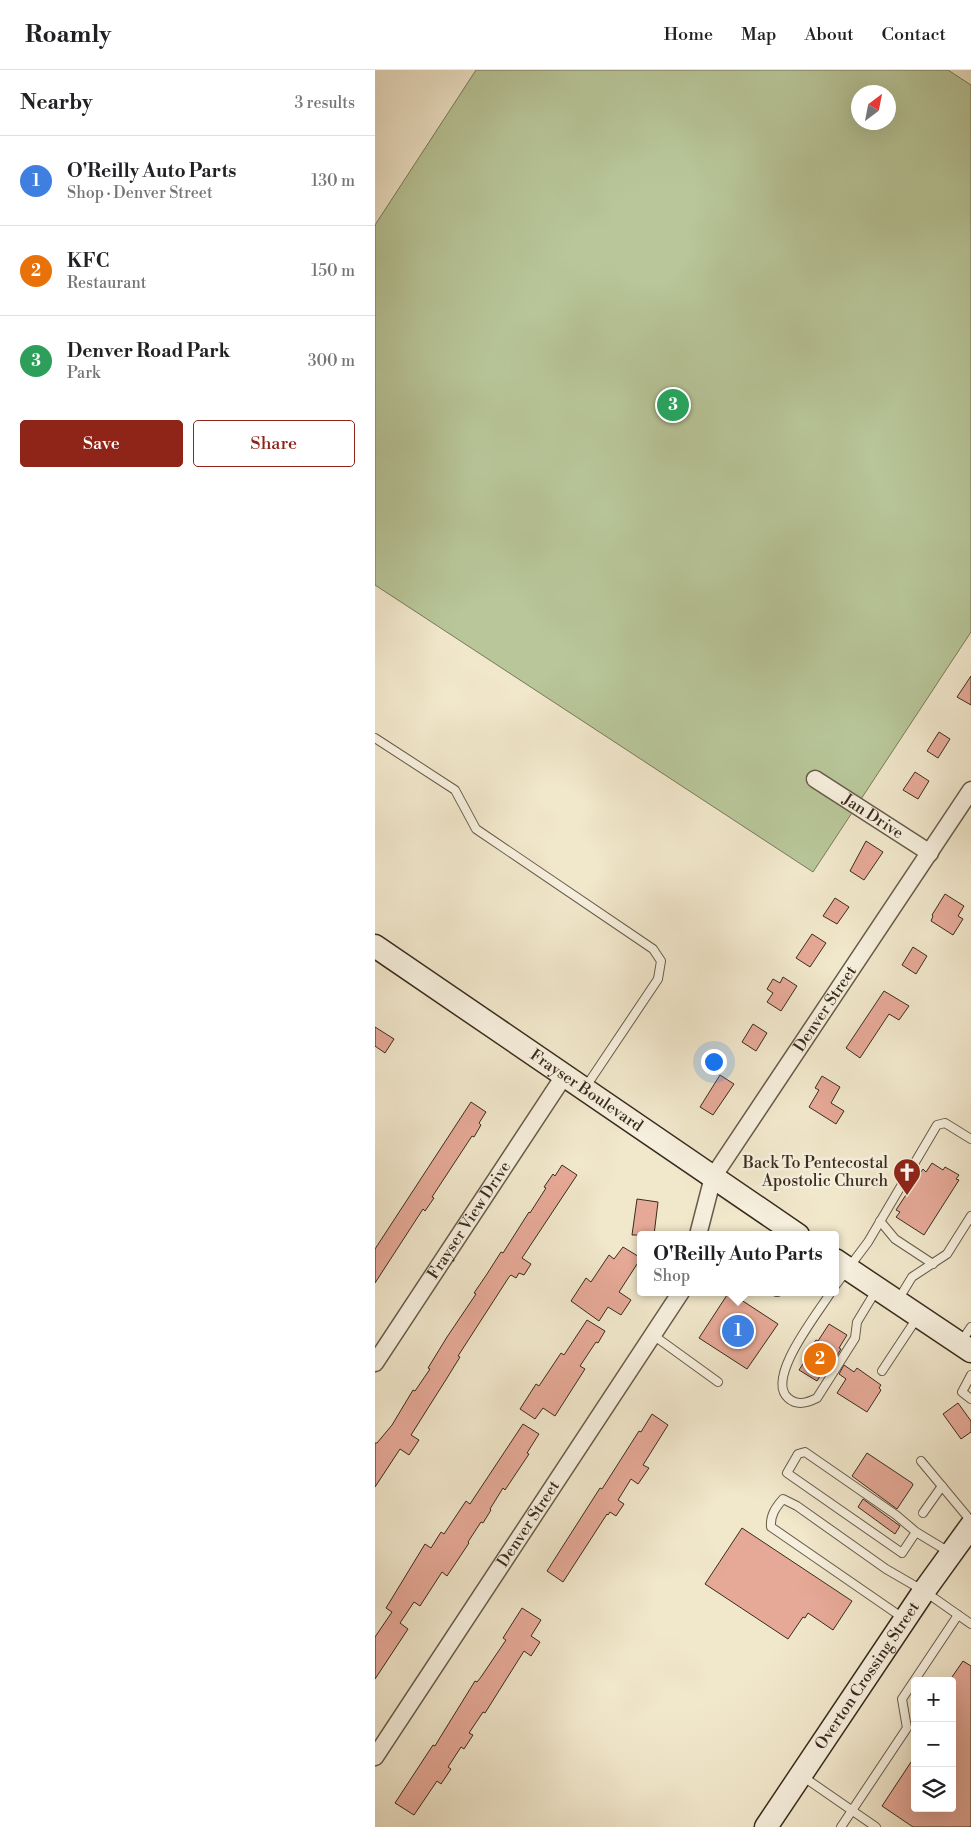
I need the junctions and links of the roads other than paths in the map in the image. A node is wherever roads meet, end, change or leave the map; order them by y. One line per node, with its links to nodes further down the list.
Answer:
1 (375, 738): 7 (lane)
2 (815, 778): 4 (street, Jan Drive)
3 (971, 790): 4 (street, Denver Street)
4 (930, 853): 9 (street, Denver Street)
5 (375, 946): 6 (main road, Frayser Boulevard)
6 (564, 1076): 7 (main road, Frayser Boulevard); 23 (street, Frayser View Drive)
7 (584, 1090): 9 (main road, Frayser Boulevard)
8 (971, 1139): 11 (lane)
9 (713, 1178): 12 (street, Denver Street); 13 (main road, Frayser Boulevard)
10 (971, 1216): 14 (lane)
11 (880, 1221): 14 (lane); 15 (lane)
12 (699, 1231)
13 (792, 1231)
14 (933, 1264): 19 (lane)
15 (839, 1271): 16 (main road)
16 (877, 1288): 18 (lane); 19 (main road)
17 (678, 1296): 21 (street, Denver Street)
18 (828, 1296)
19 (897, 1301): 20 (main road)
20 (918, 1316): 22 (main road); 24 (lane)
21 (653, 1335): 26 (lane); 38 (street, Denver Street)
22 (967, 1341)
23 (375, 1363)
24 (882, 1371)
25 (971, 1376): 27 (lane)
26 (718, 1382)
27 (971, 1399)
28 (921, 1462): 29 (lane)
29 (942, 1486): 30 (lane); 31 (lane)
30 (923, 1513)
31 (971, 1521)
32 (916, 1532): 32 (lane); 33 (lane)
33 (962, 1541): 34 (main road, Overton Crossing Street)
34 (924, 1591): 35 (lane); 36 (main road, Overton Crossing Street); 36 (lane)
35 (958, 1615): 37 (lane); 40 (lane)
36 (905, 1619): 39 (main road, Overton Crossing Street)
37 (971, 1624)
38 (375, 1757)
39 (800, 1775): 40 (lane); 41 (main road, Overton Crossing Street)
40 (852, 1811): 42 (lane); 43 (lane)
41 (766, 1827)
42 (841, 1827)
43 (876, 1827)

